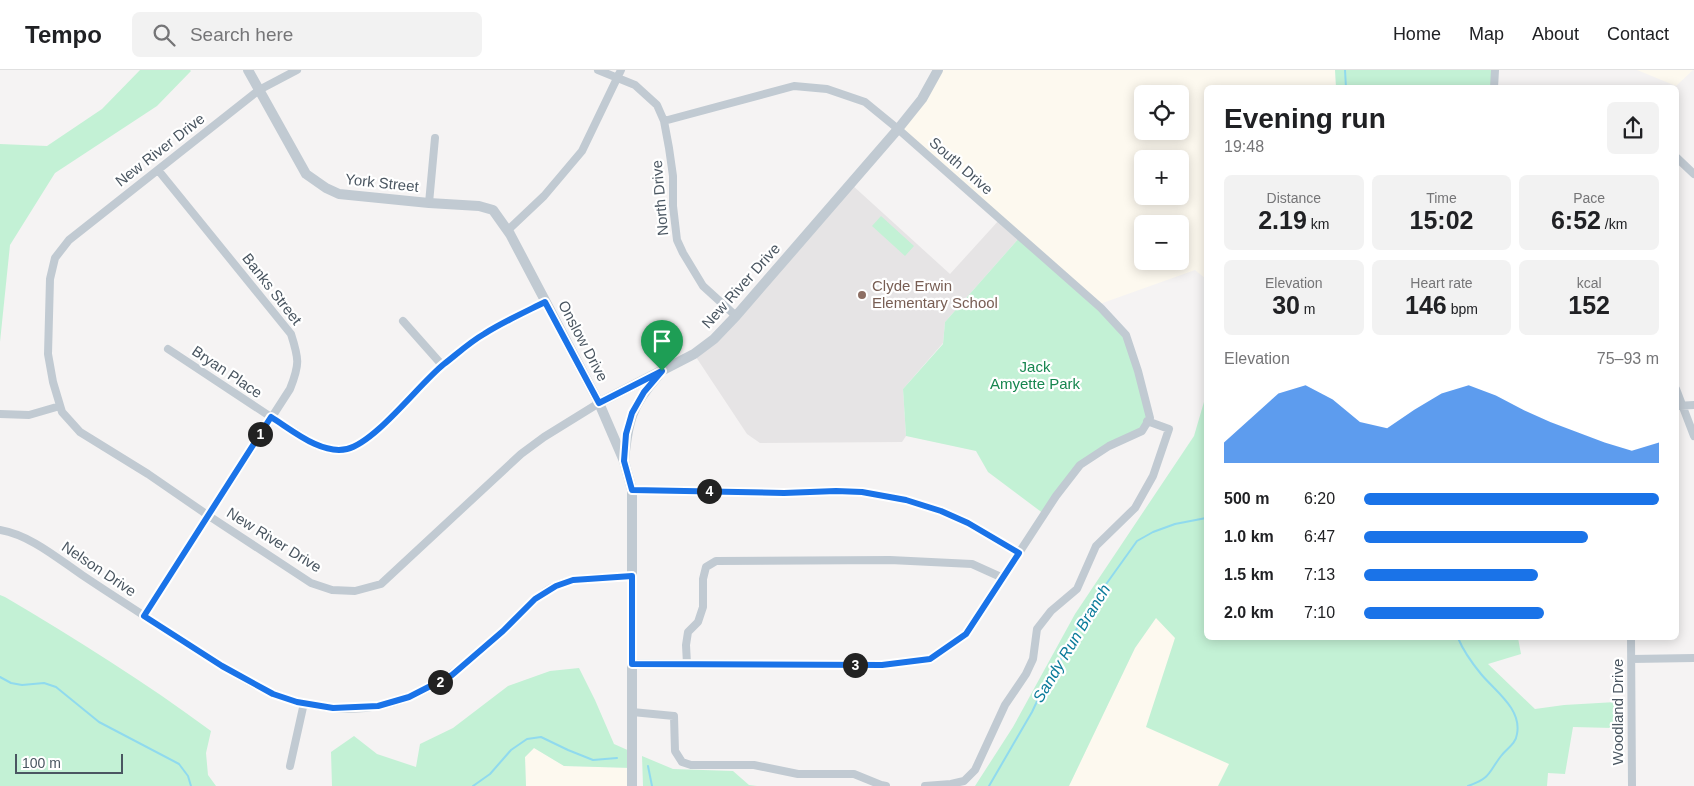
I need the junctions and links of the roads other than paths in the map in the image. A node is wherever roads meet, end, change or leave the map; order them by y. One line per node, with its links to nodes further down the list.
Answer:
1 (248, 70): 9 (street, York Street)
2 (297, 70): 9 (street, New River Drive)
3 (598, 70): 7 (street)
4 (621, 70): 7 (street)
5 (938, 70): 11 (street, New River Drive)
6 (1495, 70): 8 (street)
7 (618, 78): 10 (street, North Drive); 17 (street)
8 (1494, 85)
9 (259, 90): 14 (street, New River Drive); 16 (street, York Street)
10 (664, 121): 11 (street, South Drive); 19 (street, North Drive)
11 (898, 129): 19 (street, New River Drive); 30 (street, South Drive)
12 (435, 138): 16 (street)
13 (1679, 160): 15 (street)
14 (158, 170): 25 (street, New River Drive); 29 (street, Banks Street)
15 (1694, 174)
16 (429, 203): 17 (street, York Street)
17 (508, 230): 18 (street, Onslow Drive)
18 (545, 302): 22 (street, Bryan Place); 24 (street, Onslow Drive)
19 (736, 316): 23 (street, New River Drive)
20 (403, 320): 22 (street)
21 (168, 349): 29 (street, Bryan Place)
22 (442, 365): 29 (street, Bryan Place)
23 (662, 371): 24 (street, New River Drive); 32 (street)
24 (599, 403): 32 (street, Onslow Drive); 34 (street, New River Drive)
25 (60, 406): 28 (street); 34 (street, New River Drive)
26 (1680, 406): 27 (street); 31 (street)
27 (1694, 406)
28 (0, 414)
29 (271, 417): 34 (street, Banks Street)
30 (1149, 419): 36 (street); 50 (street)
31 (1694, 436)
32 (624, 461): 33 (street, Onslow Drive)
33 (632, 490): 36 (street); 37 (street, Onslow Drive)
34 (209, 516): 39 (street, Banks Street)
35 (0, 530): 39 (street, Nelson Drive)
36 (1019, 553): 38 (street)
37 (632, 576): 43 (street, Onslow Drive); 45 (street, Nelson Drive)
38 (1003, 578): 44 (street); 44 (street)
39 (144, 616): 45 (street, Nelson Drive)
40 (1631, 640): 41 (street, Woodland Drive)
41 (1632, 658): 42 (street); 51 (street, Woodland Drive)
42 (1694, 658)
43 (632, 664): 44 (street); 46 (street, Onslow Drive)
44 (687, 664)
45 (304, 703): 47 (street)
46 (632, 712): 48 (street, Onslow Drive); 49 (street)
47 (290, 766)
48 (632, 786)
49 (886, 786)
50 (925, 786)
51 (1632, 786)

